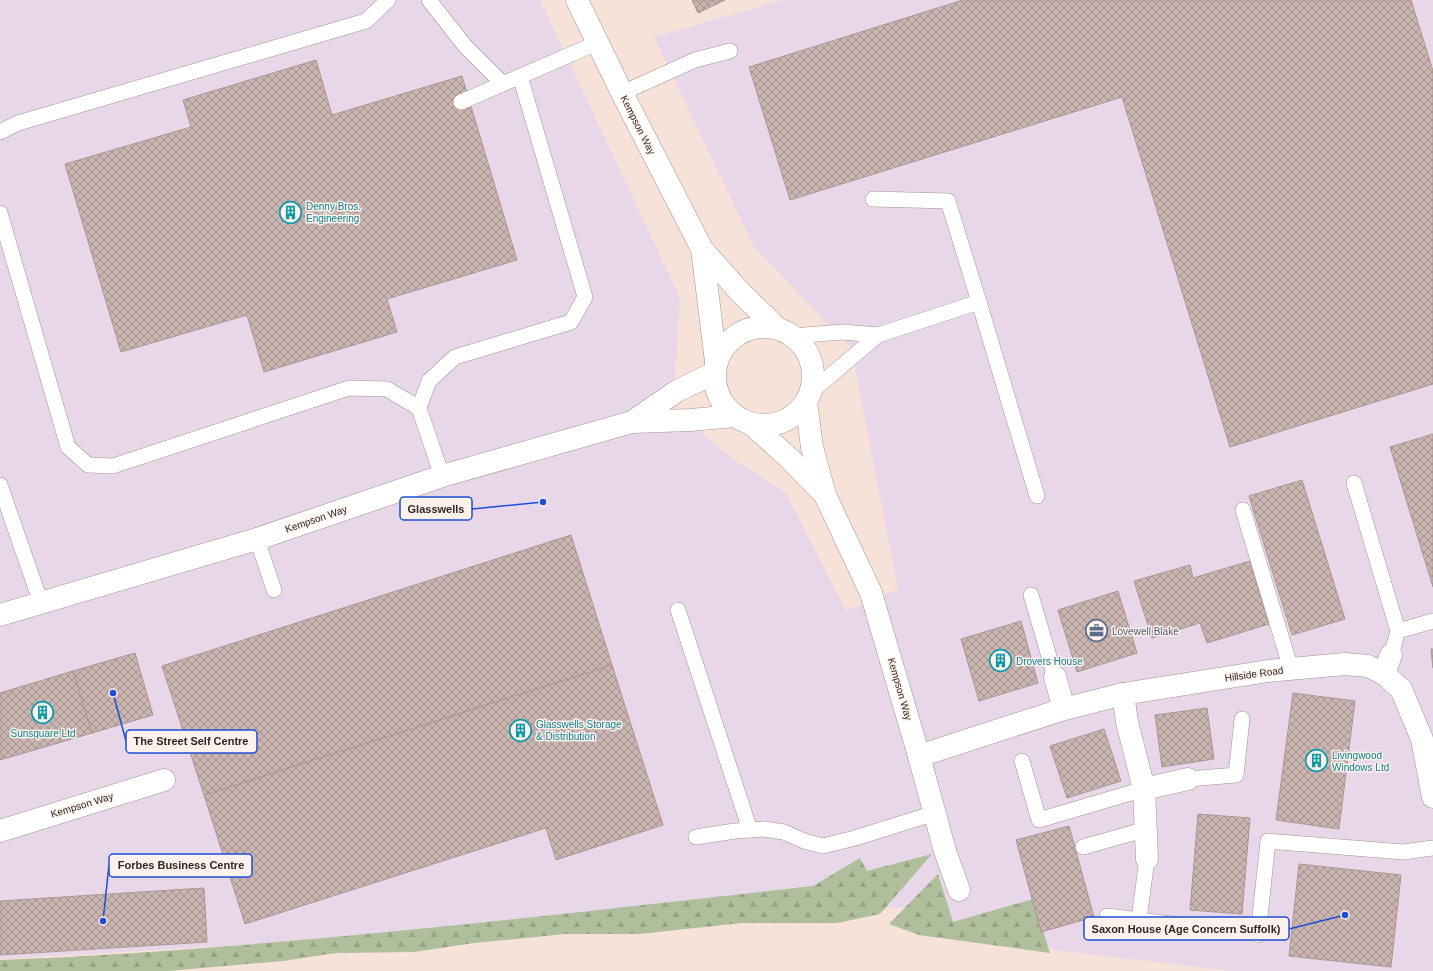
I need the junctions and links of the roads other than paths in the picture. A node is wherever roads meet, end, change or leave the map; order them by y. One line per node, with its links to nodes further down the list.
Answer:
1 (388, 0): 10 (lane)
2 (429, 0): 7 (lane)
3 (577, 0): 4 (street, Kempson Way)
4 (597, 43): 6 (lane); 8 (street, Kempson Way)
5 (730, 51): 8 (lane)
6 (520, 76): 7 (lane); 19 (lane)
7 (503, 84): 9 (lane)
8 (622, 93): 13 (street, Kempson Way)
9 (461, 102)
10 (0, 132)
11 (873, 199): 14 (lane)
12 (0, 213): 19 (lane)
13 (702, 249): 15 (street, Kempson Way); 17 (street, Kempson Way)
14 (979, 302): 16 (lane); 26 (lane)
15 (785, 332): 16 (lane); 17 (street); 18 (street)
16 (878, 335): 18 (lane)
17 (715, 367): 20 (street); 21 (street, Kempson Way)
18 (808, 397): 20 (street); 25 (street, Kempson Way)
19 (419, 408): 22 (lane)
20 (743, 420): 21 (street, Kempson Way); 25 (street, Kempson Way)
21 (632, 422): 22 (street, Kempson Way)
22 (442, 476): 28 (street, Kempson Way)
23 (1354, 483): 35 (lane)
24 (0, 485): 31 (lane)
25 (825, 494): 42 (street, Kempson Way)
26 (1037, 496)
27 (1243, 510): 37 (lane)
28 (257, 539): 29 (lane); 31 (street, Kempson Way)
29 (274, 590)
30 (1031, 595): 38 (lane)
31 (41, 603): 33 (street, Kempson Way)
32 (678, 610): 50 (lane)
33 (0, 615)
34 (1433, 621): 35 (lane)
35 (1398, 631): 36 (lane)
36 (1388, 664): 37 (street, Hillside Road); 47 (street, Hillside Road)
37 (1291, 669): 39 (street, Hillside Road)
38 (1055, 677): 40 (street)
39 (1123, 694): 40 (street, Hillside Road); 46 (street)
40 (1064, 709): 42 (street, Hillside Road)
41 (1242, 719): 44 (lane)
42 (919, 756): 48 (street, Kempson Way)
43 (1022, 761): 46 (lane)
44 (1188, 779): 46 (street)
45 (164, 780): 51 (street, Kempson Way)
46 (1144, 789): 49 (street)
47 (1433, 797)
48 (935, 813): 50 (lane); 56 (street, Kempson Way)
49 (1147, 829): 53 (lane); 55 (street)
50 (750, 830): 52 (lane)
51 (0, 831)
52 (696, 837)
53 (1083, 847)
54 (1433, 848): 60 (lane)
55 (1147, 859): 58 (lane)
56 (959, 890)
57 (1108, 916): 58 (lane)
58 (1139, 919): 59 (lane)
59 (1211, 930)
60 (1258, 935)

